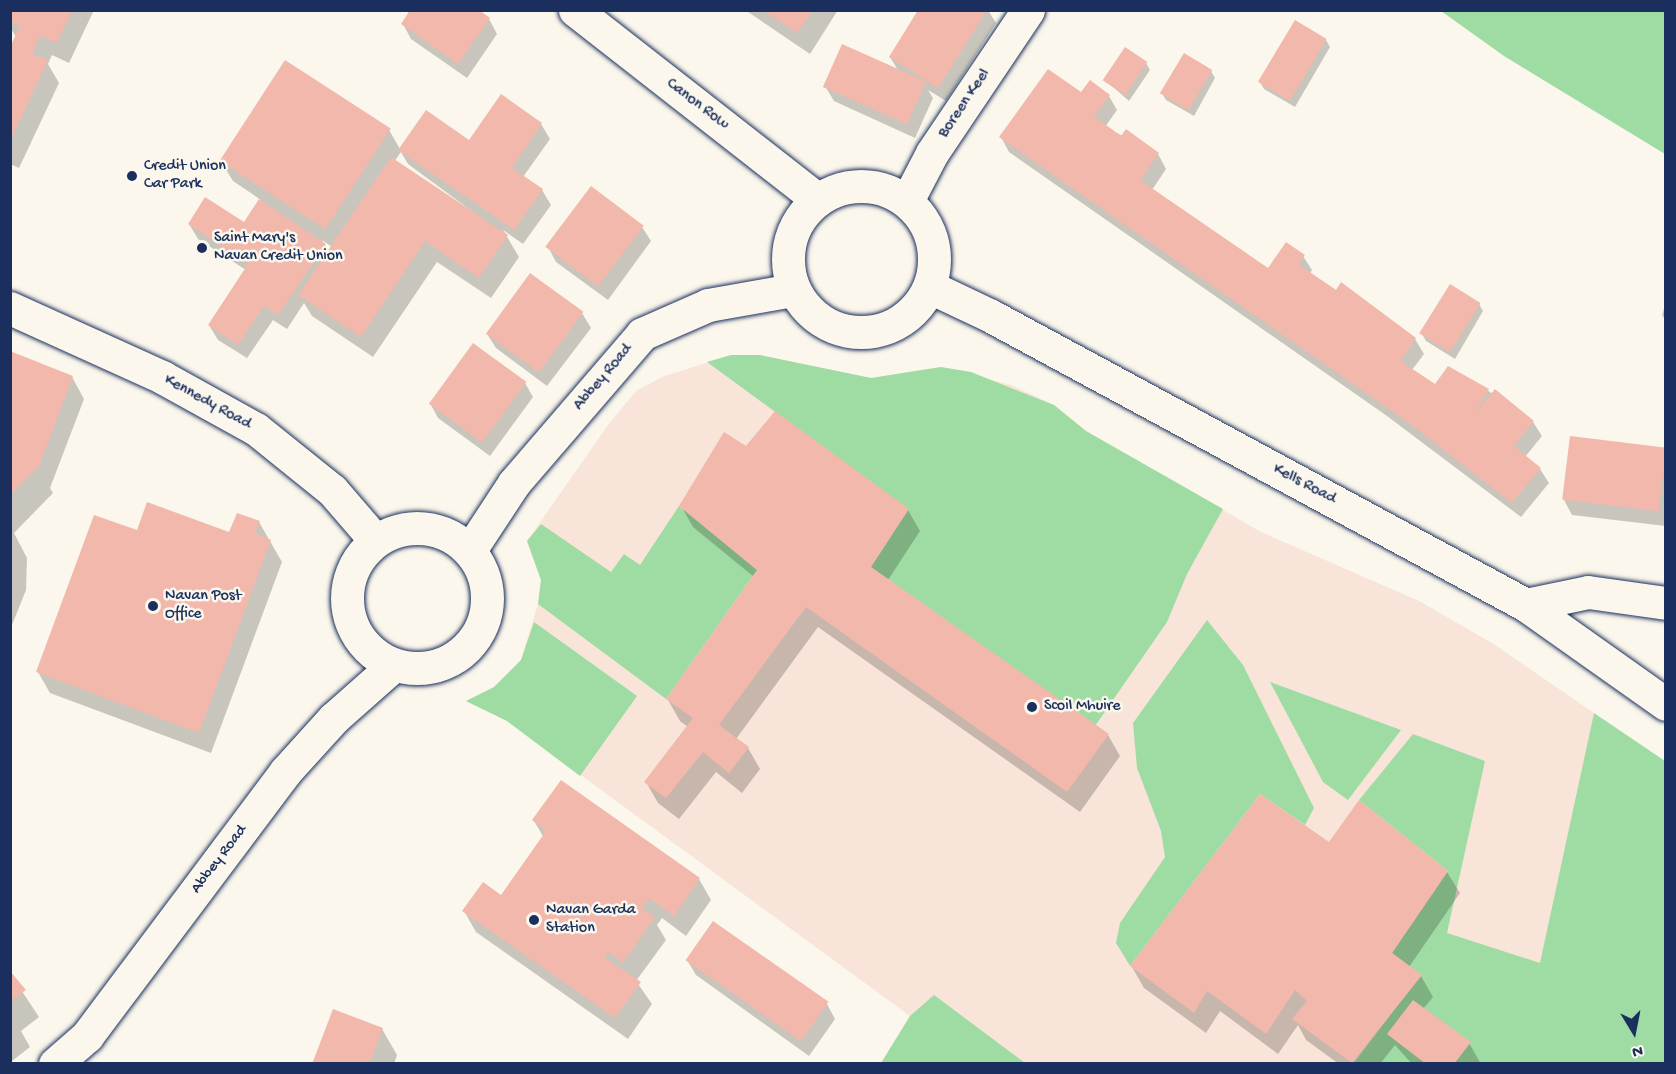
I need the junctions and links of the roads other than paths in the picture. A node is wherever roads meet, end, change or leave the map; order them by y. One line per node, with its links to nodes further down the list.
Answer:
1 (575, 10): 3 (street, Canon Row)
2 (1028, 10): 4 (street, Boreen Keel)
3 (818, 200): 4 (street); 6 (street)
4 (907, 201): 5 (street)
5 (930, 287): 6 (street); 11 (street, Kells Road)
6 (794, 290): 9 (street, Abbey Road)
7 (10, 308): 8 (street, Kennedy Road)
8 (375, 540): 9 (street); 12 (street)
9 (470, 550): 12 (street)
10 (1665, 603): 11 (street)
11 (1526, 605): 13 (street, Kells Road)
12 (393, 664): 14 (street, Abbey Road)
13 (1665, 704)
14 (56, 1064)

